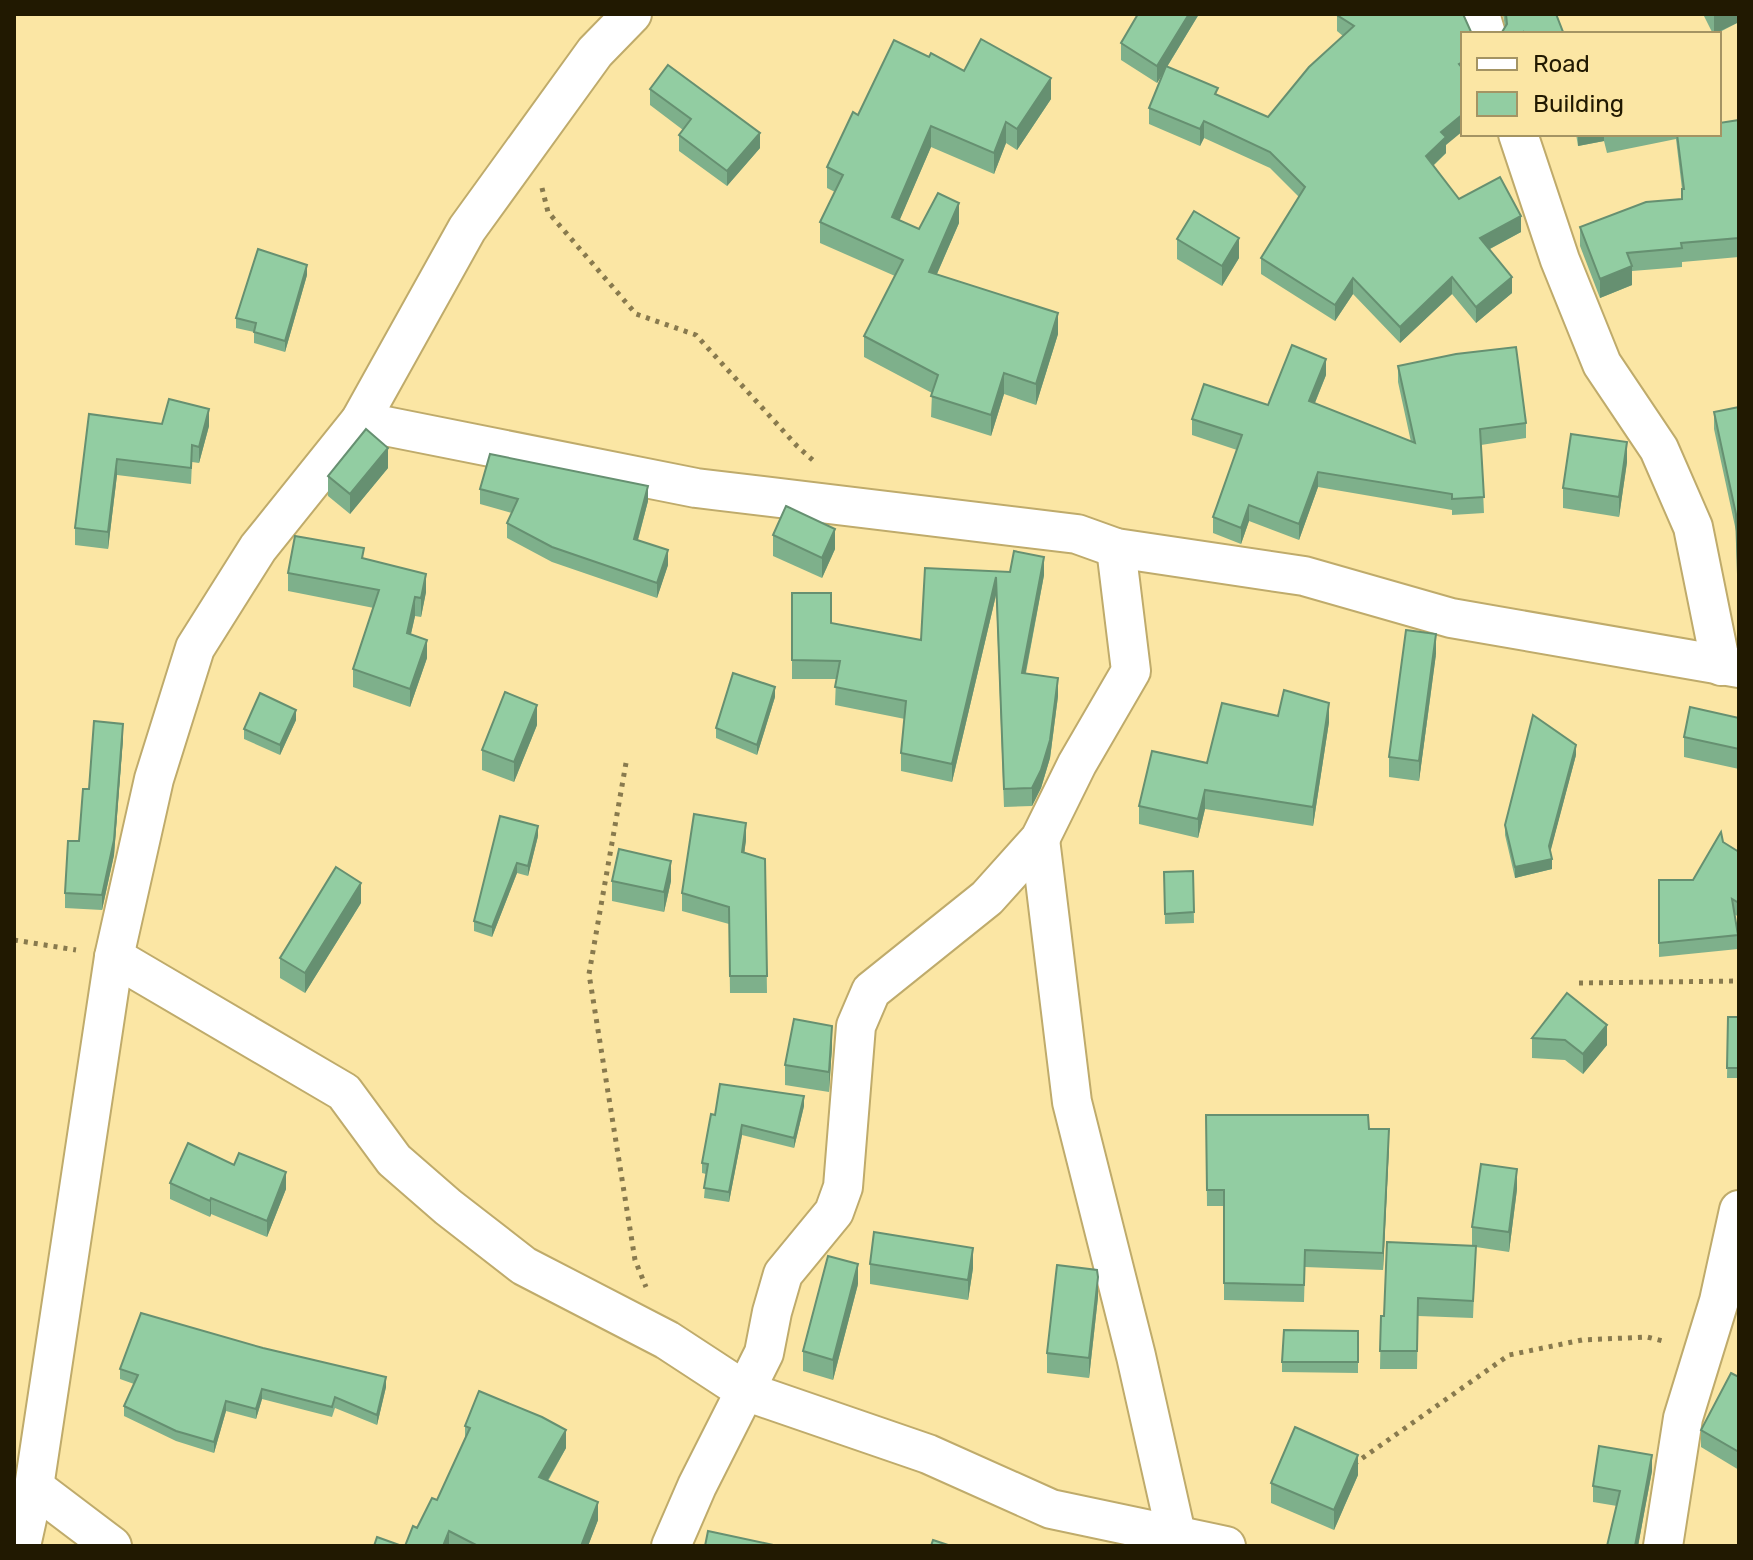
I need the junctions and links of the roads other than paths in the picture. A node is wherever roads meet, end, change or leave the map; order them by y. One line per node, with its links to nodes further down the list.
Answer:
1 (632, 14): 3 (street)
2 (1519, 136): 5 (street)
3 (360, 421): 4 (street); 7 (street)
4 (1116, 548): 5 (street); 6 (street)
5 (1730, 667)
6 (1040, 839): 9 (street); 11 (street)
7 (114, 957): 9 (street); 10 (street)
8 (1737, 1232): 16 (street)
9 (745, 1391): 11 (street); 14 (street)
10 (34, 1487): 12 (street); 13 (street)
11 (1176, 1534): 15 (street)
12 (21, 1546)
13 (112, 1546)
14 (671, 1546)
15 (1226, 1546)
16 (1663, 1546)

